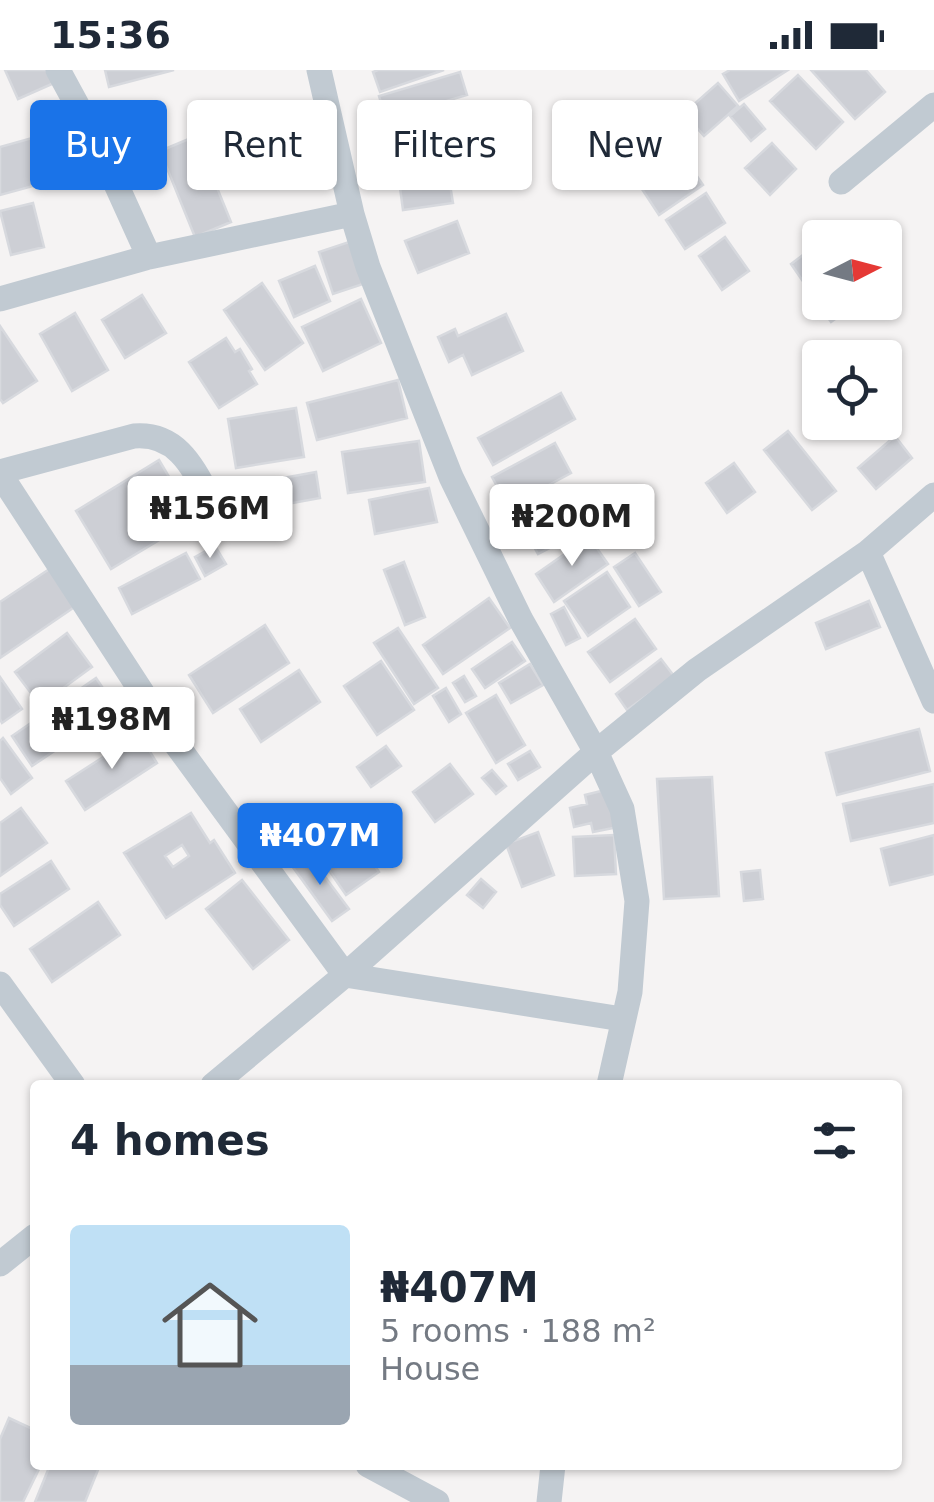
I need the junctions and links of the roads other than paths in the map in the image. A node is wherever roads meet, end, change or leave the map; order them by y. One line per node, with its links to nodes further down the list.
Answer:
1 (58, 70): 6 (street)
2 (319, 70): 5 (street)
3 (934, 105): 4 (street)
4 (841, 182)
5 (352, 214): 6 (street); 13 (street)
6 (149, 257): 7 (street)
7 (0, 299)
8 (0, 473): 10 (street); 14 (street)
9 (934, 494): 11 (street)
10 (220, 517)
11 (868, 552): 12 (street); 13 (street)
12 (934, 701)
13 (596, 752): 14 (street); 16 (street)
14 (345, 975): 16 (street); 18 (street)
15 (0, 984): 17 (street)
16 (622, 1019): 19 (street)
17 (68, 1080)
18 (220, 1080)
19 (610, 1080)
20 (30, 1240): 21 (street)
21 (0, 1264)
22 (377, 1470): 24 (street)
23 (552, 1470): 27 (street)
24 (392, 1479): 25 (street); 26 (street)
25 (378, 1502)
26 (438, 1502)
27 (549, 1502)

